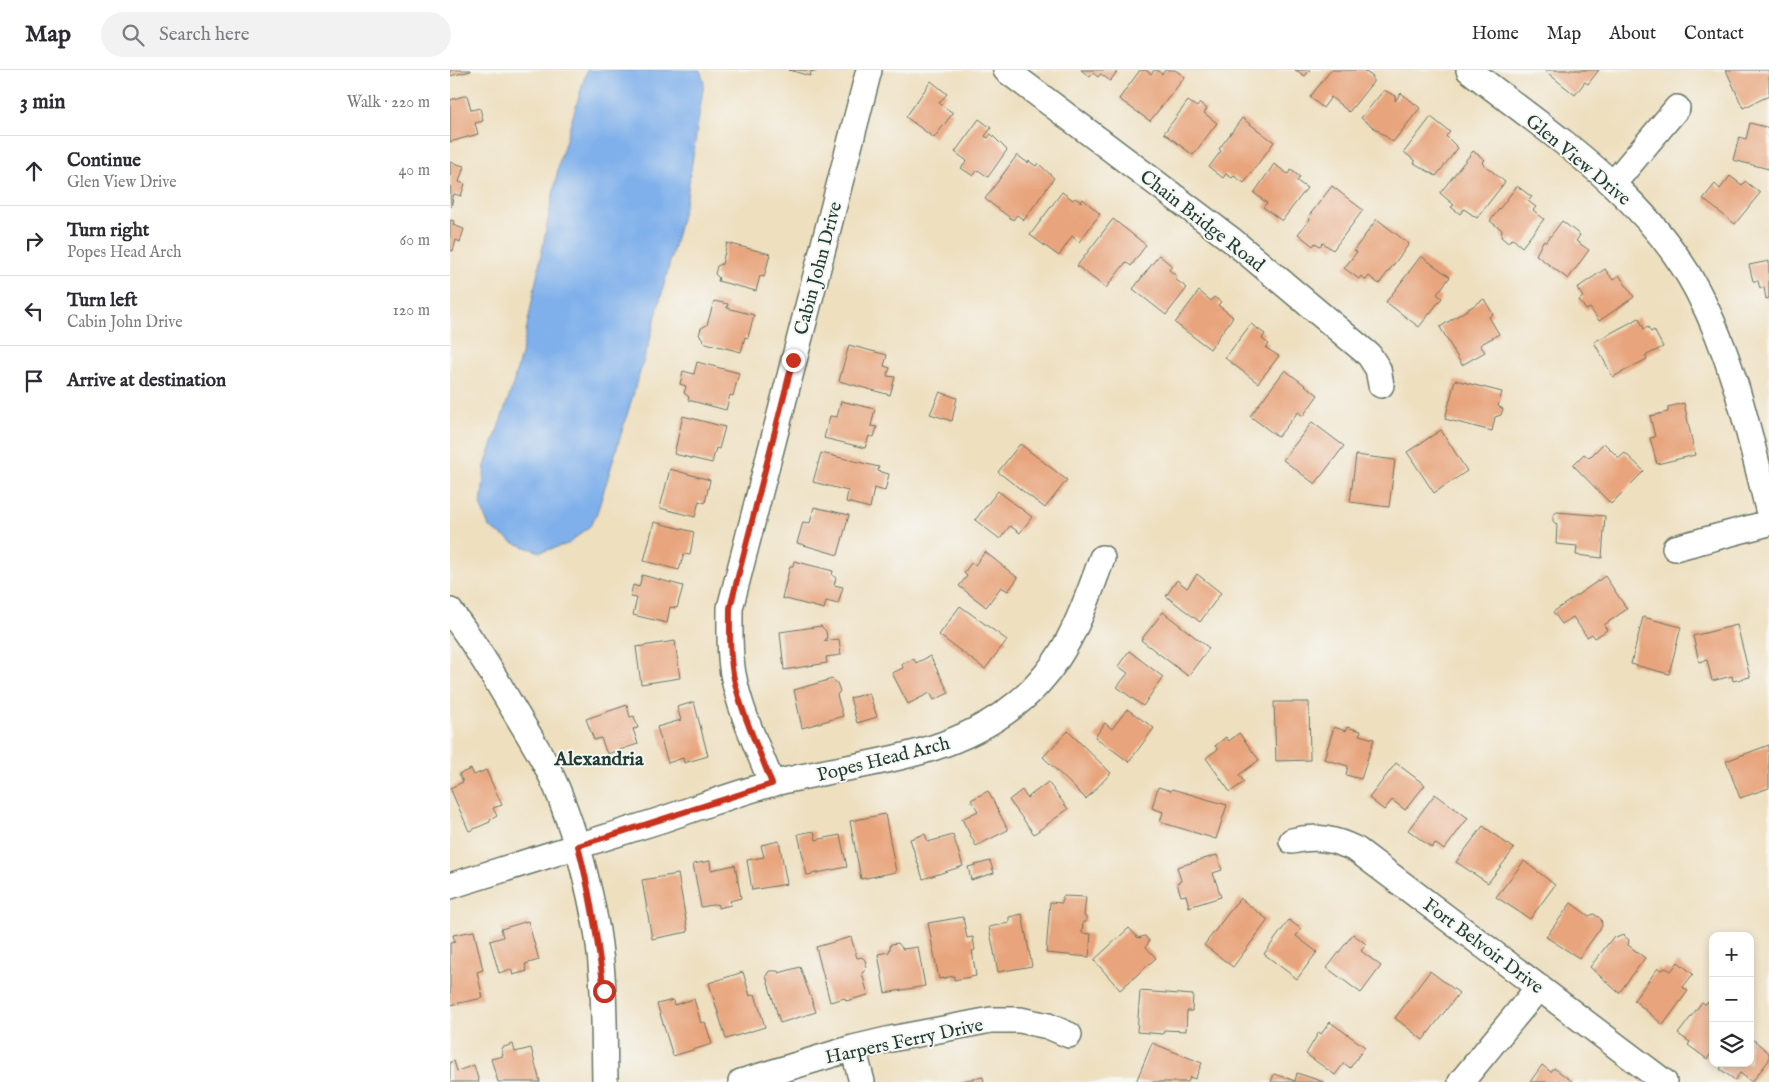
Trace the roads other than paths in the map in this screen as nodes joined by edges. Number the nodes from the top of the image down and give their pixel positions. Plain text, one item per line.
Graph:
1 (869, 70) edge
2 (1006, 70) edge
3 (1469, 70) edge
4 (1677, 108) dead end
5 (1613, 184) junction
6 (1381, 385) dead end
7 (1769, 513) edge
8 (1769, 523) edge
9 (1675, 548) dead end
10 (1102, 558) dead end
11 (450, 611) edge
12 (772, 784) junction
13 (1292, 841) dead end
14 (578, 846) junction
15 (450, 886) edge
16 (1539, 987) junction
17 (1068, 1035) dead end
18 (853, 1048) junction
19 (605, 1082) edge
20 (741, 1082) edge
21 (862, 1082) edge
22 (1461, 1082) edge
23 (1664, 1082) edge

1 - 12 street, Cabin John Drive
2 - 6 street, Chain Bridge Road
3 - 5 street, Glen View Drive
4 - 5 street
5 - 7 street, Glen View Drive
8 - 9 street
10 - 12 street, Popes Head Arch
11 - 14 street
12 - 14 street, Popes Head Arch
13 - 16 street, Fort Belvoir Drive
14 - 15 street, Popes Head Arch
14 - 19 street
16 - 22 street
16 - 23 street, Fort Belvoir Drive
17 - 18 street, Harpers Ferry Drive
18 - 20 street, Harpers Ferry Drive
18 - 21 street

